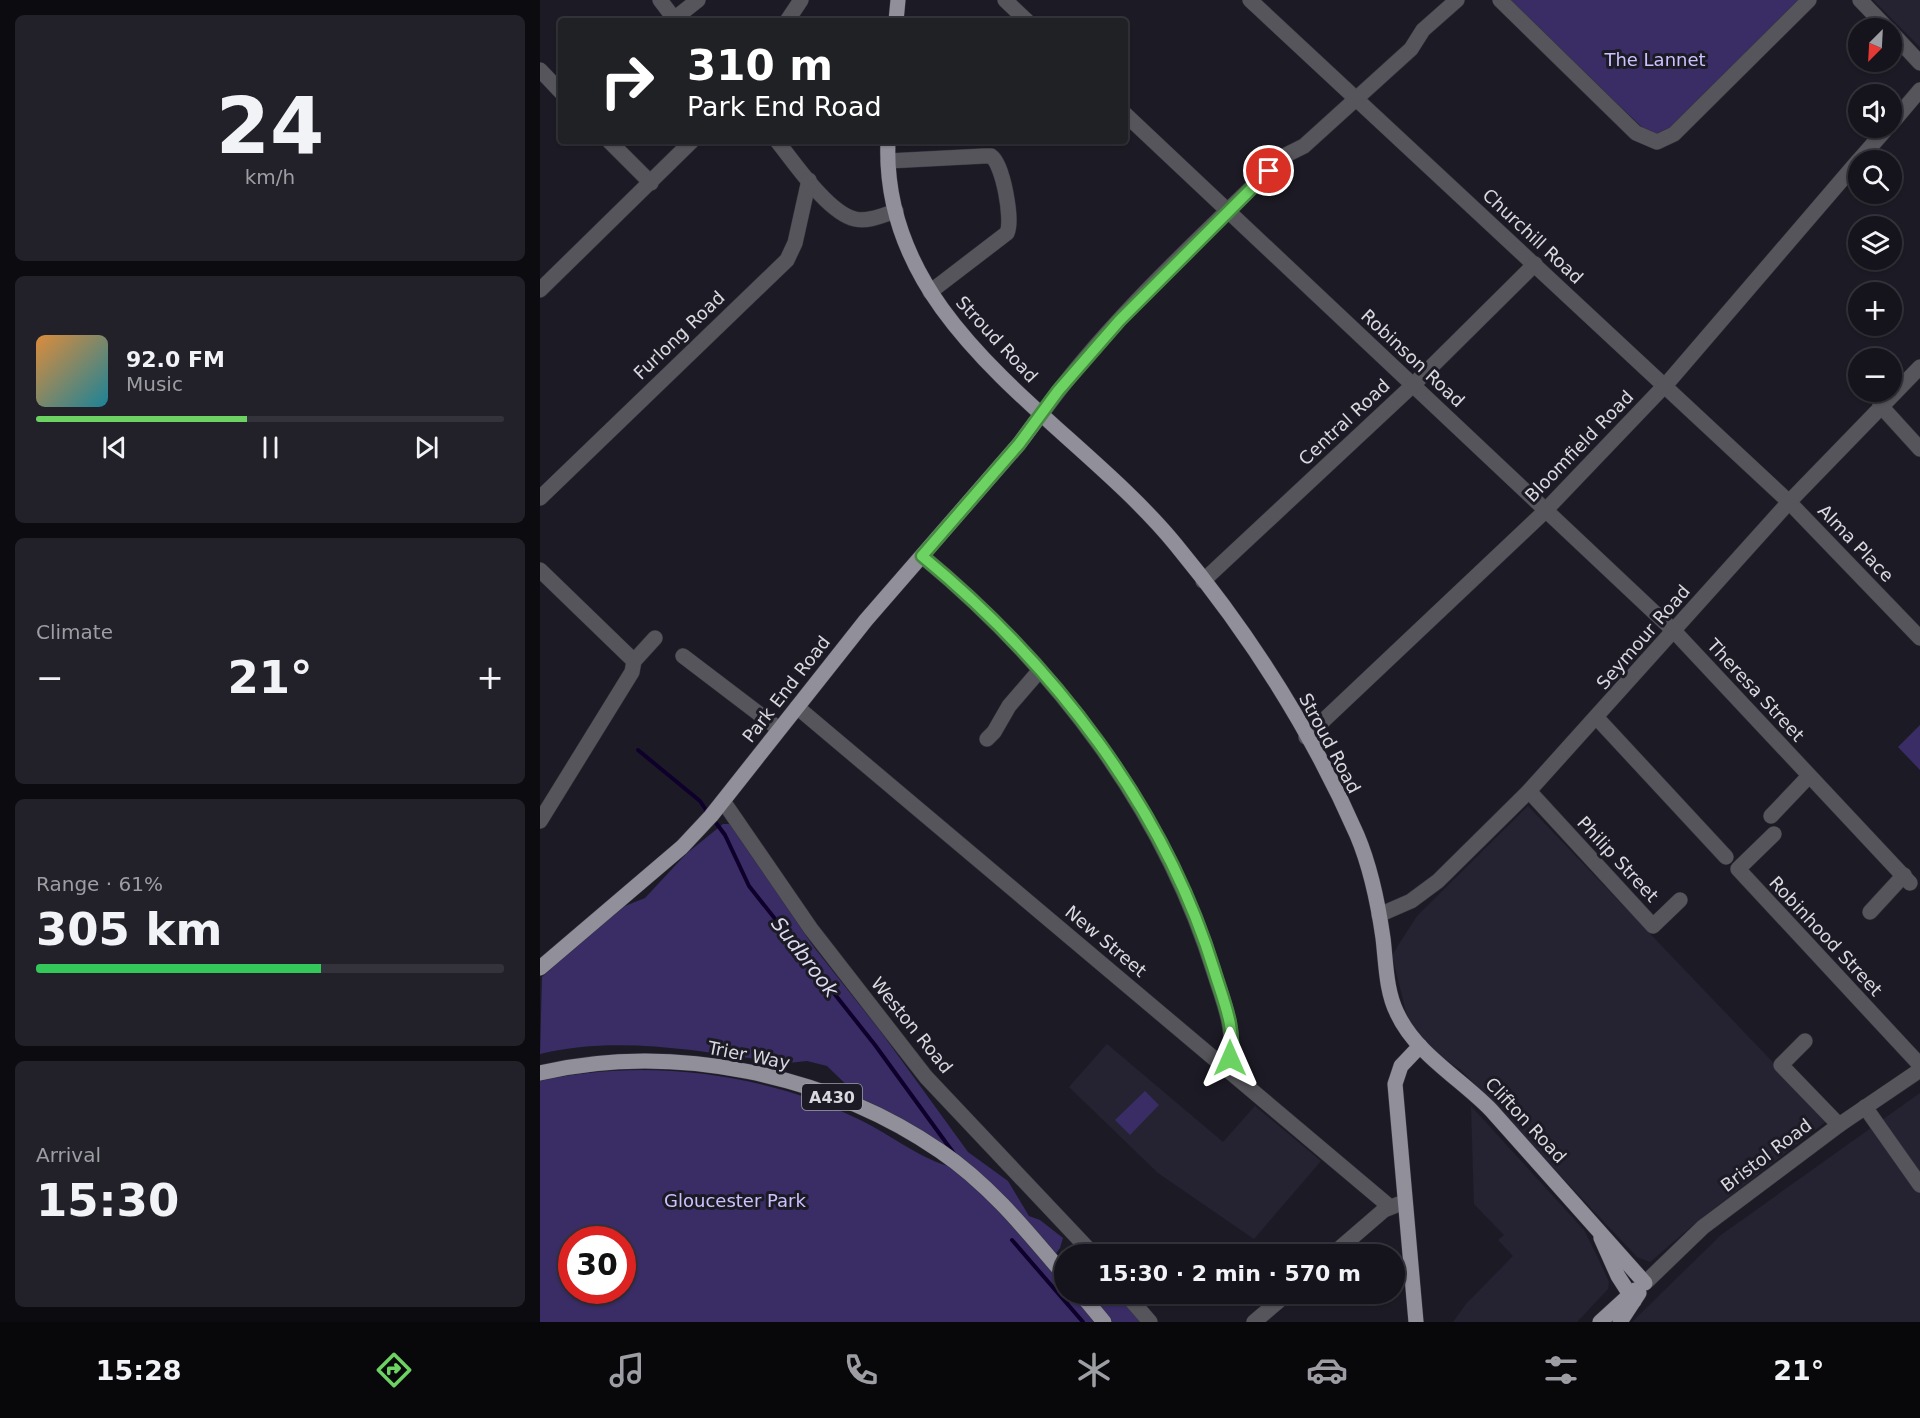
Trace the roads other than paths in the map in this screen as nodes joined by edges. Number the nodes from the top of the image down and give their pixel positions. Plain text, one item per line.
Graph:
1 (660, 0) edge
2 (698, 0) edge
3 (801, 0) edge
4 (898, 0) edge
5 (1005, 0) edge
6 (1250, 0) edge
7 (1457, 0) edge
8 (1500, 0) edge
9 (1809, 0) edge
10 (1860, 0) edge
11 (674, 18) edge
12 (677, 18) edge
13 (789, 18) edge
14 (896, 18) edge
15 (1024, 18) edge
16 (1877, 18) edge
17 (1902, 44) edge
18 (1920, 63) edge
19 (540, 70) edge
20 (558, 89) edge
21 (1920, 90) edge
22 (1355, 97) junction
23 (1902, 111) edge
24 (1128, 117) edge
25 (1879, 138) edge
26 (612, 144) edge
27 (689, 144) edge
28 (779, 144) edge
29 (888, 144) edge
30 (1868, 150) edge
31 (888, 161) junction
32 (1848, 174) edge
33 (809, 180) junction
34 (651, 183) junction
35 (1223, 205) junction
36 (896, 211) junction
37 (1535, 264) junction
38 (542, 283) edge
39 (930, 292) junction
40 (1920, 367) edge
41 (1413, 385) junction
42 (1665, 385) junction
43 (1880, 405) junction
44 (1042, 413) junction
45 (1920, 449) edge
46 (540, 498) edge
47 (1789, 502) junction
48 (1546, 509) junction
49 (922, 556) junction
50 (540, 570) edge
51 (1203, 581) junction
52 (1674, 631) junction
53 (655, 638) dead end
54 (1920, 638) edge
55 (683, 656) dead end
56 (634, 661) junction
57 (1040, 670) junction
58 (797, 707) junction
59 (1597, 718) junction
60 (779, 729) junction
61 (1306, 737) junction
62 (987, 740) dead end
63 (1809, 776) junction
64 (1529, 791) junction
65 (723, 801) junction
66 (1771, 816) dead end
67 (540, 820) edge
68 (1774, 834) dead end
69 (1726, 857) dead end
70 (1680, 900) dead end
71 (1870, 912) dead end
72 (1379, 915) junction
73 (540, 968) edge
74 (1805, 1041) dead end
75 (1420, 1046) junction
76 (1920, 1065) edge
77 (1226, 1067) junction
78 (1920, 1070) edge
79 (540, 1073) edge
80 (1865, 1107) junction
81 (1839, 1125) junction
82 (1920, 1185) edge
83 (1397, 1205) junction
84 (1597, 1227) junction
85 (1084, 1244) edge
86 (1346, 1244) edge
87 (1054, 1264) edge
88 (1645, 1282) junction
89 (1631, 1298) junction
90 (1089, 1304) edge
91 (1134, 1304) edge
92 (1275, 1304) edge
93 (1104, 1322) edge
94 (1150, 1322) edge
95 (1254, 1322) edge
96 (1416, 1322) edge
97 (1600, 1322) edge
98 (1620, 1322) edge

1 - 11 street
2 - 12 street
3 - 13 street
4 - 14 main road
5 - 15 street
6 - 22 street, Churchill Road
7 - 22 street
8 - 9 street
10 - 16 street
17 - 18 street
19 - 20 street
21 - 23 street
22 - 35 street
22 - 37 street, Churchill Road
24 - 35 street, Robinson Road
25 - 30 street, Bloomfield Road
26 - 34 street
27 - 34 street
28 - 33 street
29 - 31 main road, Stroud Road
31 - 36 main road, Stroud Road
31 - 39 street, Stroud Road
32 - 42 street, Bloomfield Road
33 - 36 street
33 - 46 street, Furlong Road
34 - 38 street
35 - 41 street, Robinson Road
35 - 44 street
36 - 39 main road, Stroud Road
37 - 41 street, Central Road
37 - 42 street, Churchill Road
39 - 44 main road, Stroud Road
40 - 43 street, Seymour Road
41 - 48 street, Robinson Road
41 - 51 street, Central Road
42 - 47 street, Churchill Road
42 - 48 street, Bloomfield Road
43 - 45 street
43 - 47 street, Seymour Road
44 - 49 main road, Park End Road
44 - 51 main road, Stroud Road
47 - 52 street, Seymour Road
47 - 54 street, Alma Place
48 - 52 street, Robinson Road
48 - 61 street, Bloomfield Road
49 - 57 street
49 - 58 main road, Park End Road
50 - 56 street
51 - 61 main road, Stroud Road
52 - 59 street, Seymour Road
52 - 63 street, Theresa Street
53 - 56 street
55 - 60 street
56 - 67 street
57 - 62 street
57 - 77 street
58 - 60 main road, Park End Road
58 - 77 street, New Street
59 - 64 street, Seymour Road
59 - 69 street
60 - 65 main road, Park End Road
61 - 72 main road, Stroud Road
63 - 66 street
63 - 71 street, Theresa Street
64 - 70 street, Philip Street
64 - 72 street, Seymour Road
65 - 73 main road, Park End Road
65 - 85 street, Weston Road
68 - 76 street, Robinhood Street
72 - 75 main road, Stroud Road
74 - 81 street
75 - 83 main road
75 - 84 main road, Clifton Road
77 - 83 street, New Street
78 - 80 street, Bristol Road
79 - 87 main road, Trier Way / A430
80 - 81 street, Bristol Road
80 - 82 street
81 - 88 street, Bristol Road
83 - 86 street
83 - 96 main road
84 - 88 main road, Clifton Road
84 - 89 main road, Clifton Road
88 - 89 main road, Bristol Road
89 - 97 main road, Bristol Road
89 - 98 main road, Bristol Road
90 - 93 main road
91 - 94 street
92 - 95 street

